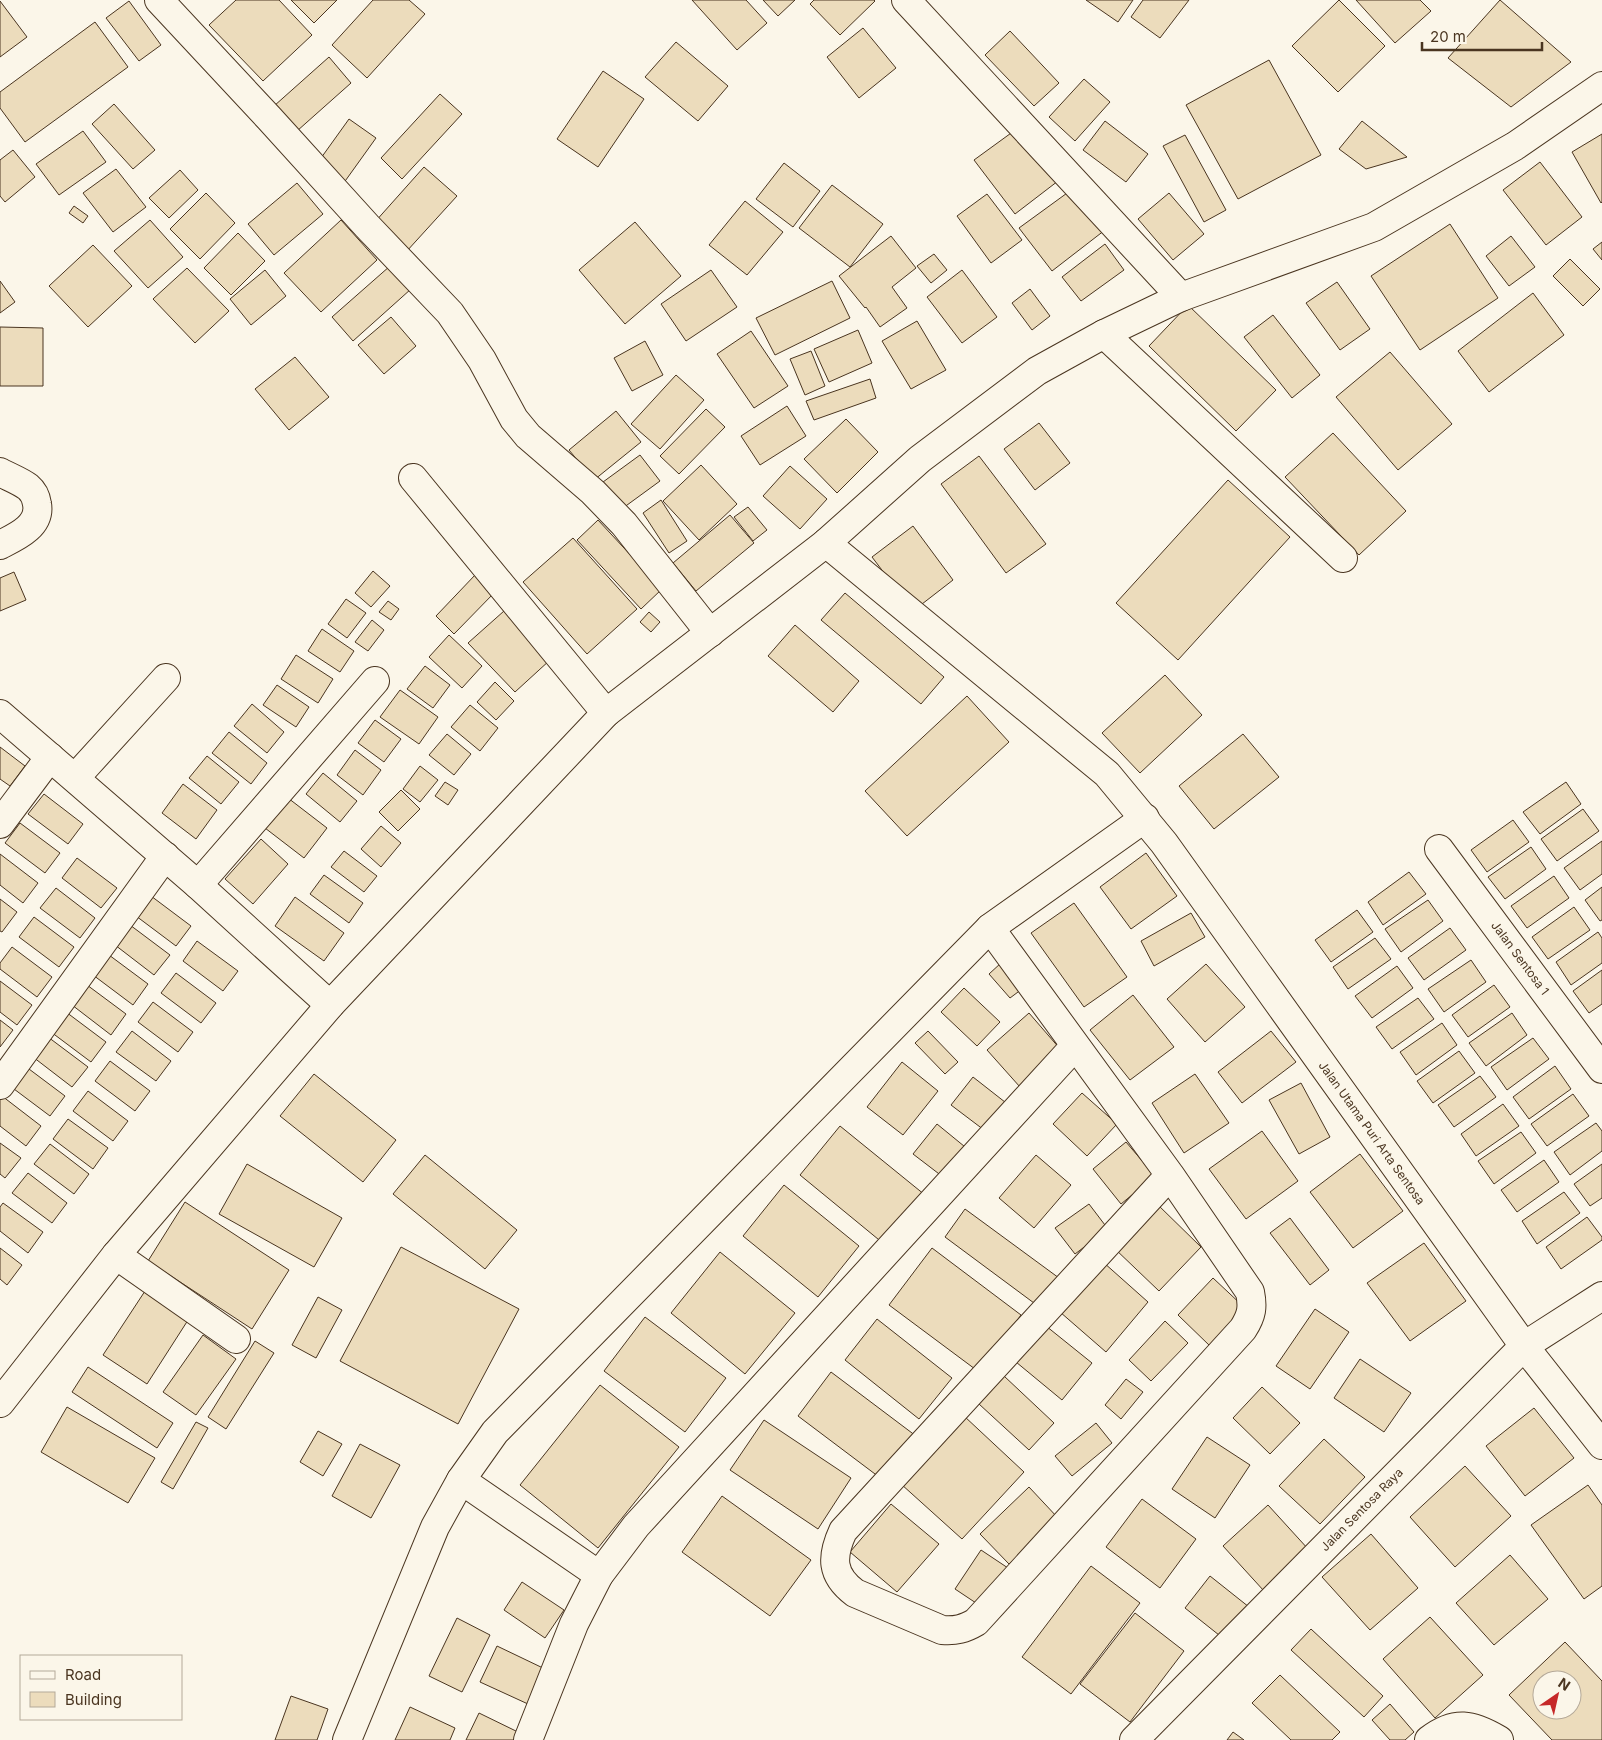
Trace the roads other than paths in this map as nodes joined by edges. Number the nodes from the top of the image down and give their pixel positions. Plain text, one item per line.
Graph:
1 (159, 0) edge
2 (906, 0) edge
3 (1602, 86) edge
4 (1181, 297) junction
5 (1104, 334) junction
6 (0, 472) edge
7 (413, 478) dead end
8 (826, 543) junction
9 (0, 545) edge
10 (1344, 558) dead end
11 (710, 633) junction
12 (166, 678) dead end
13 (375, 681) dead end
14 (606, 713) junction
15 (0, 714) edge
16 (50, 757) junction
17 (75, 778) junction
18 (1145, 818) junction
19 (0, 824) edge
20 (1439, 849) dead end
21 (165, 856) junction
22 (198, 885) junction
23 (990, 928) junction
24 (330, 1005) junction
25 (1075, 1046) junction
26 (1602, 1069) edge
27 (0, 1085) edge
28 (1170, 1175) junction
29 (116, 1255) junction
30 (1602, 1296) edge
31 (236, 1339) dead end
32 (1524, 1346) junction
33 (0, 1403) edge
34 (1602, 1445) edge
35 (461, 1480) junction
36 (599, 1575) junction
37 (347, 1740) edge
38 (528, 1740) edge
39 (1134, 1740) edge
40 (1429, 1740) edge
41 (1499, 1740) edge

1 - 11 street
2 - 4 street
3 - 4 street
4 - 5 street
5 - 8 street
5 - 10 street
6 - 9 street
7 - 14 street
8 - 11 street
8 - 18 street, Jalan Utama Puri Arta Sentosa
11 - 14 street
12 - 17 street
13 - 22 street
14 - 24 street
15 - 16 street
16 - 17 street
16 - 19 street
17 - 21 street
18 - 23 street
18 - 32 street, Jalan Utama Puri Arta Sentosa
20 - 26 street, Jalan Sentosa 1
21 - 22 street
21 - 27 street
22 - 24 street
23 - 25 street
23 - 35 street
24 - 29 street
25 - 28 street
25 - 36 street
28 - 28 street
29 - 31 street
29 - 33 street
30 - 32 street, Jalan Sentosa Raya
32 - 34 street, Jalan Utama Puri Arta Sentosa
32 - 39 street, Jalan Sentosa Raya
35 - 36 street
35 - 37 street
36 - 38 street
40 - 41 street

